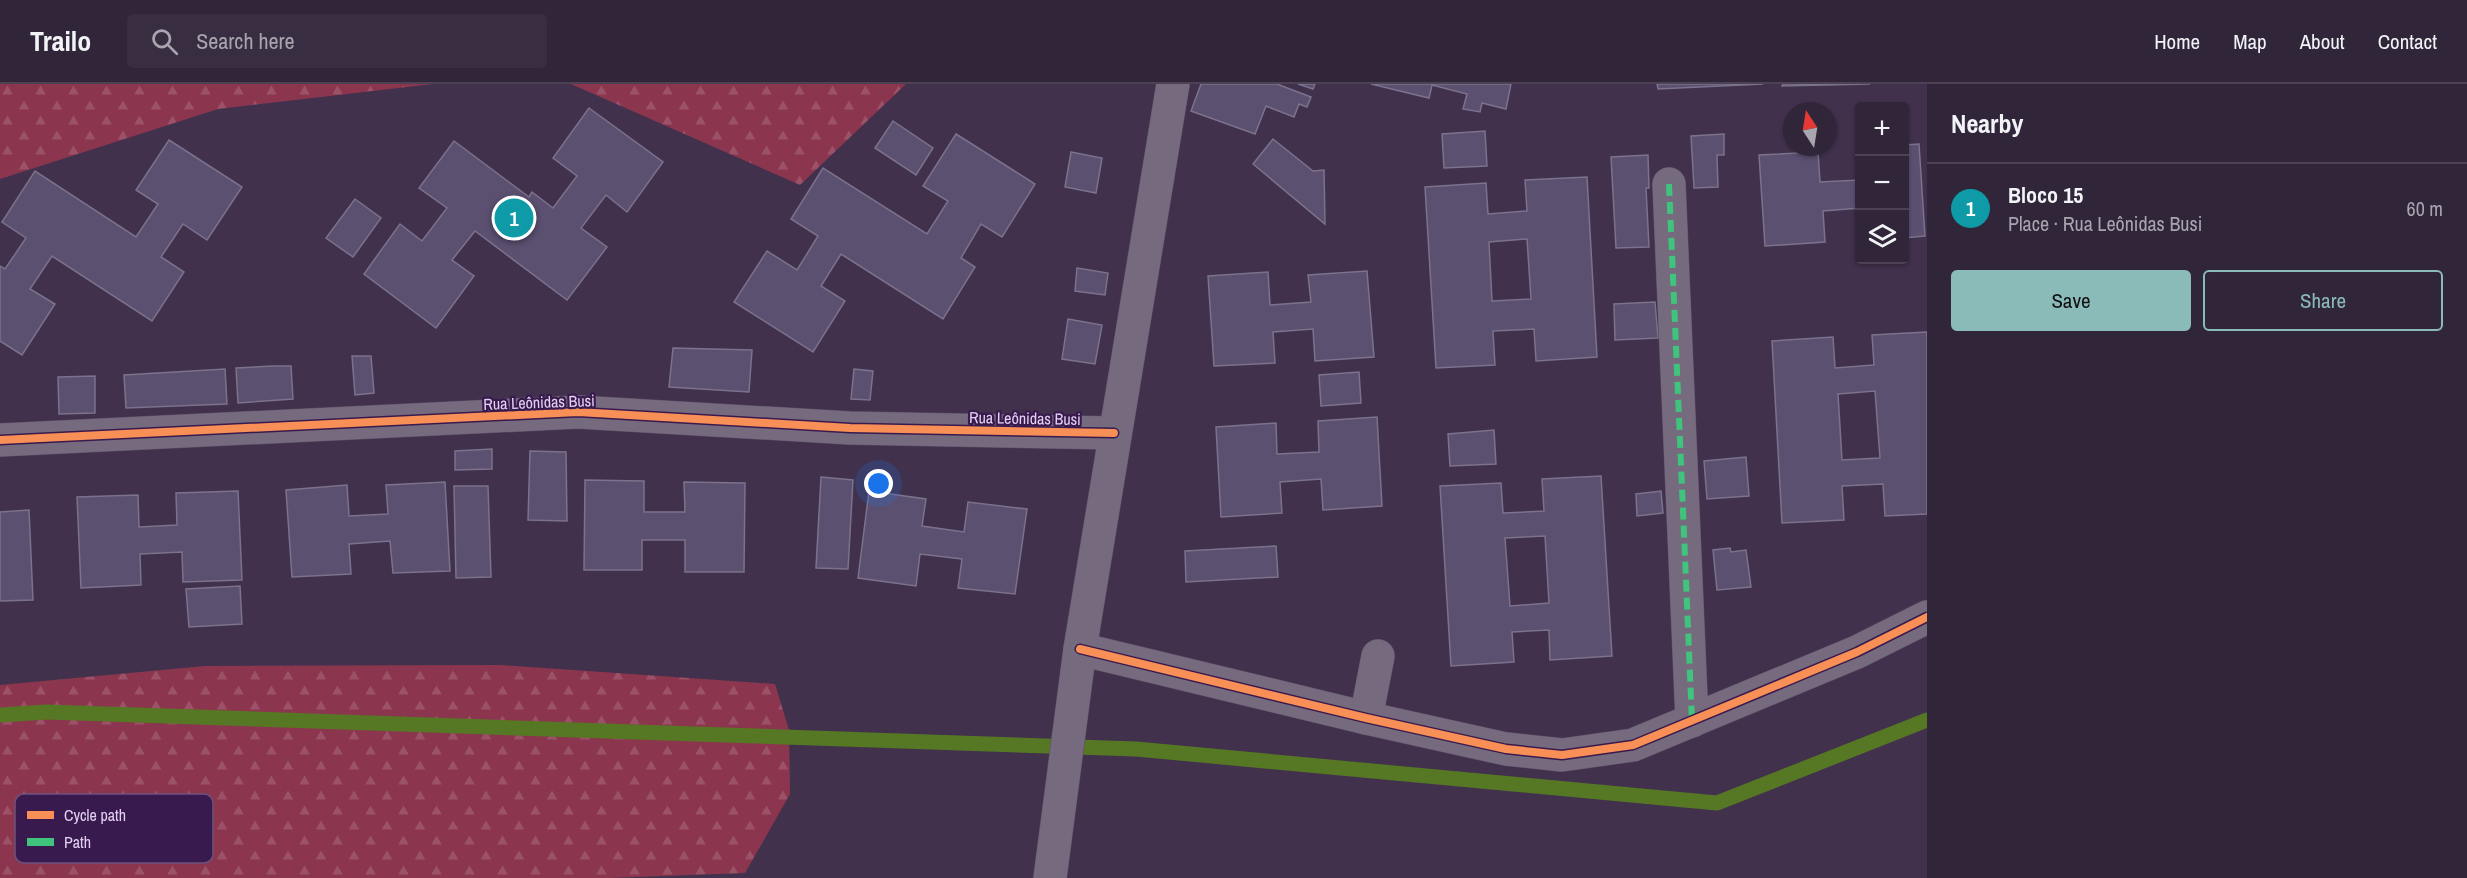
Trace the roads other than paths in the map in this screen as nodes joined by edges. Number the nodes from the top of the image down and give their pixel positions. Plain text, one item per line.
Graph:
1 (1173, 84) edge
2 (1669, 184) dead end
3 (1114, 433) junction
4 (0, 440) edge
5 (1927, 617) edge
6 (1080, 649) junction
7 (1378, 656) dead end
8 (1366, 718) junction
9 (1692, 721) junction
10 (1050, 878) edge

1 - 3 street
2 - 9 street
3 - 4 street, Rua Leônidas Busi
3 - 6 street
5 - 9 street
6 - 8 street
6 - 10 street
7 - 8 street
8 - 9 street

